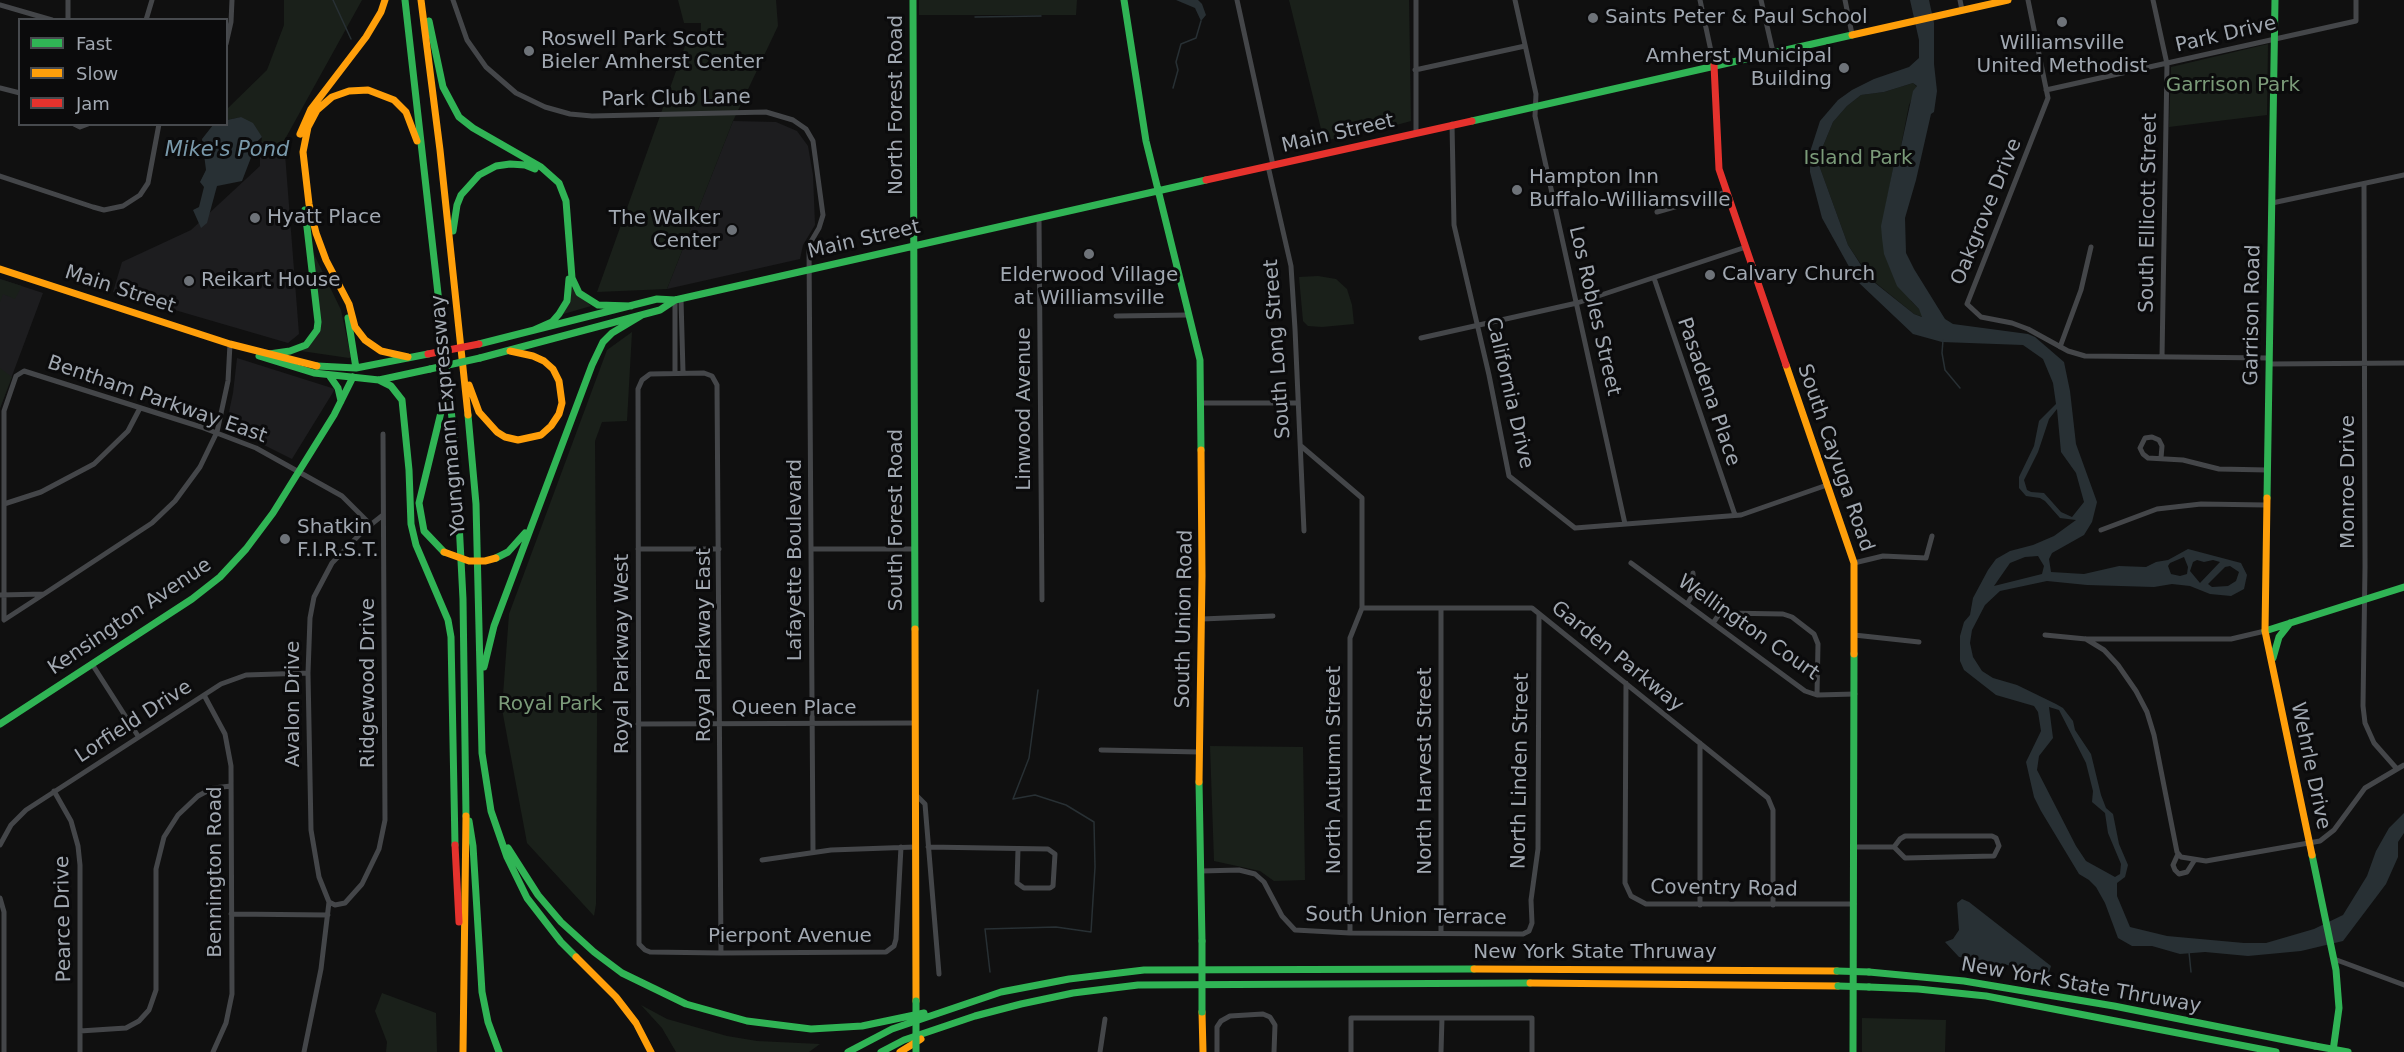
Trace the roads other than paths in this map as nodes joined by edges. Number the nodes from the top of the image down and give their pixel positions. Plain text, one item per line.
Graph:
1 (68, 0) edge
2 (152, 0) edge
3 (232, 0) edge
4 (384, 0) edge
5 (405, 0) edge
6 (423, 0) edge
7 (453, 0) edge
8 (913, 0) edge
9 (1124, 0) edge
10 (1238, 0) edge
11 (1416, 0) edge
12 (1515, 0) edge
13 (1700, 0) edge
14 (1761, 0) edge
15 (1845, 0) edge
16 (1960, 0) edge
17 (2008, 0) edge
18 (2028, 0) edge
19 (2153, 0) edge
20 (2276, 0) edge
21 (2356, 0) edge
22 (0, 5) edge
23 (1962, 10) junction
24 (45, 18) edge
25 (68, 18) edge
26 (147, 18) edge
27 (1852, 34) junction
28 (228, 35) edge
29 (2275, 39) junction
30 (1525, 46) junction
31 (1773, 52) junction
32 (2167, 64) junction
33 (1714, 65) junction
34 (1415, 70) junction
35 (0, 88) edge
36 (2046, 90) junction
37 (18, 92) edge
38 (1536, 105) junction
39 (1452, 124) junction
40 (159, 126) edge
41 (1416, 133) junction
42 (423, 163) junction
43 (1271, 166) junction
44 (0, 176) edge
45 (2404, 176) edge
46 (10, 181) junction
47 (0, 182) edge
48 (2364, 184) junction
49 (1157, 191) junction
50 (1727, 192) junction
51 (2272, 203) junction
52 (305, 211) junction
53 (1657, 212) dead end
54 (1039, 218) junction
55 (914, 246) junction
56 (2091, 247) dead end
57 (1746, 248) junction
58 (451, 251) junction
59 (0, 269) edge
60 (810, 269) junction
61 (1654, 278) junction
62 (678, 300) junction
63 (1576, 303) junction
64 (631, 306) junction
65 (642, 315) junction
66 (1189, 315) junction
67 (1116, 316) dead end
68 (1477, 325) junction
69 (356, 327) junction
70 (534, 330) junction
71 (1420, 338) dead end
72 (230, 344) junction
73 (2060, 346) junction
74 (510, 351) junction
75 (269, 354) junction
76 (408, 357) junction
77 (2162, 357) junction
78 (398, 360) junction
79 (2269, 361) junction
80 (446, 363) junction
81 (2363, 363) junction
82 (2404, 363) edge
83 (356, 368) junction
84 (675, 372) junction
85 (683, 372) junction
86 (314, 373) junction
87 (464, 373) junction
88 (329, 375) junction
89 (353, 378) junction
90 (379, 380) junction
91 (341, 401) junction
92 (1202, 403) junction
93 (1298, 403) junction
94 (140, 408) junction
95 (217, 432) junction
96 (383, 434) dead end
97 (1300, 447) junction
98 (2162, 458) junction
99 (2267, 470) junction
100 (300, 472) junction
101 (1827, 485) junction
102 (4, 504) junction
103 (2266, 505) junction
104 (383, 515) junction
105 (1735, 515) junction
106 (536, 516) junction
107 (1625, 524) junction
108 (371, 525) junction
109 (2101, 530) dead end
110 (1304, 531) dead end
111 (1932, 536) dead end
112 (638, 549) junction
113 (719, 549) junction
114 (811, 549) junction
115 (913, 549) junction
116 (1631, 563) dead end
117 (1854, 563) junction
118 (1693, 573) dead end
119 (2404, 587) edge
120 (44, 594) junction
121 (2, 595) edge
122 (2364, 598) junction
123 (1042, 600) dead end
124 (1687, 604) junction
125 (1362, 608) junction
126 (1441, 609) junction
127 (1539, 614) junction
128 (1273, 616) dead end
129 (1202, 619) junction
130 (2291, 622) junction
131 (1713, 623) junction
132 (2265, 631) junction
133 (1854, 635) junction
134 (2045, 635) dead end
135 (2086, 639) junction
136 (1919, 642) dead end
137 (92, 664) junction
138 (2272, 664) junction
139 (308, 673) junction
140 (1626, 683) junction
141 (480, 684) junction
142 (1855, 694) junction
143 (204, 695) junction
144 (1817, 695) junction
145 (915, 723) junction
146 (0, 724) edge
147 (638, 724) junction
148 (720, 724) junction
149 (812, 724) junction
150 (138, 736) junction
151 (1700, 743) junction
152 (1101, 750) dead end
153 (1200, 752) junction
154 (2404, 765) edge
155 (2397, 769) junction
156 (231, 786) junction
157 (54, 791) junction
158 (466, 794) junction
159 (915, 794) junction
160 (497, 828) junction
161 (2310, 844) junction
162 (0, 845) edge
163 (901, 847) junction
164 (915, 847) junction
165 (928, 847) junction
166 (1854, 847) junction
167 (1894, 847) junction
168 (1018, 849) junction
169 (813, 851) junction
170 (2178, 854) junction
171 (762, 860) dead end
172 (2194, 861) junction
173 (1200, 871) junction
174 (0, 898) edge
175 (329, 902) junction
176 (1854, 904) junction
177 (1700, 905) junction
178 (1773, 905) junction
179 (231, 914) junction
180 (328, 915) junction
181 (1531, 928) joint
182 (1350, 933) junction
183 (1441, 933) junction
184 (657, 951) joint
185 (721, 953) junction
186 (2334, 958) junction
187 (465, 966) junction
188 (939, 974) dead end
189 (2404, 985) edge
190 (959, 1005) junction
191 (1442, 1018) junction
192 (1105, 1019) dead end
193 (942, 1028) junction
194 (80, 1031) junction
195 (4, 1052) edge
196 (80, 1052) edge
197 (213, 1052) edge
198 (304, 1052) edge
199 (463, 1052) edge
200 (499, 1052) edge
201 (651, 1052) edge
202 (848, 1052) edge
203 (881, 1052) edge
204 (900, 1052) edge
205 (916, 1052) edge
206 (1100, 1052) edge
207 (1203, 1052) edge
208 (1217, 1052) edge
209 (1274, 1052) edge
210 (1351, 1052) edge
211 (1442, 1052) edge
212 (1532, 1052) edge
213 (1853, 1052) edge
214 (2276, 1052) edge
215 (2333, 1052) edge
216 (2348, 1052) edge

1 - 25 street
2 - 26 street
3 - 28 street
4 - 52 main road
5 - 42 main road, Youngmann Expressway
6 - 58 main road, Youngmann Expressway
6 - 64 main road
7 - 60 street, Park Club Lane
8 - 55 main road, North Forest Road
9 - 49 main road, South Union Road
10 - 43 street, South Long Street
11 - 34 street
12 - 30 street, Los Robles Street
13 - 33 street
14 - 31 street
15 - 27 street
16 - 23 street
17 - 23 main road, Main Street
18 - 36 street, Oakgrove Drive
19 - 32 street, South Ellicott Street
20 - 29 main road, Garrison Road
21 - 29 street, Park Drive
22 - 24 street
23 - 27 main road, Main Street
27 - 31 main road, Main Street
29 - 32 street, Park Drive
29 - 51 main road, Garrison Road
30 - 34 street
30 - 38 street, Los Robles Street
31 - 33 main road, Main Street
32 - 36 street, Park Drive
32 - 77 street, South Ellicott Street
33 - 38 main road, Main Street
33 - 50 main road, South Cayuga Road
34 - 41 street
35 - 37 street
36 - 73 street, Oakgrove Drive
38 - 39 main road, Main Street
38 - 63 street, Los Robles Street
39 - 41 main road, Main Street
39 - 68 street, California Drive
40 - 46 street
41 - 43 main road, Main Street
42 - 69 main road
42 - 80 main road, Youngmann Expressway
43 - 49 main road, Main Street
43 - 93 street, South Long Street
44 - 46 street
45 - 48 street
46 - 47 street
48 - 51 street
48 - 81 street, Monroe Drive
49 - 54 main road, Main Street
49 - 66 main road, South Union Road
50 - 53 street
50 - 57 main road, South Cayuga Road
51 - 79 main road, Garrison Road
52 - 75 main road
52 - 83 main road
54 - 55 main road, Main Street
54 - 123 street, Linwood Avenue
55 - 60 main road, Main Street
55 - 115 main road, South Forest Road
56 - 73 street
57 - 61 street
57 - 101 main road, South Cayuga Road
58 - 70 main road
58 - 87 main road, Youngmann Expressway
59 - 72 main road, Main Street
60 - 62 main road, Main Street
60 - 114 street, Lafayette Boulevard
61 - 63 street
61 - 105 street, Pasadena Place
62 - 64 main road, Main Street
62 - 65 main road, Main Street
62 - 84 street
62 - 85 street
63 - 68 street
63 - 107 street, Los Robles Street
64 - 70 main road, Main Street
65 - 74 main road, Main Street
65 - 106 main road
66 - 67 street
66 - 92 main road, South Union Road
68 - 71 street
68 - 107 street, California Drive
69 - 76 main road
69 - 83 main road
70 - 76 main road, Main Street, bridge
72 - 75 main road, Main Street
72 - 86 main road, Main Street
72 - 95 street
73 - 77 street, Oakgrove Drive
74 - 87 main road
74 - 90 main road, Main Street, bridge
75 - 83 main road, Main Street
76 - 78 main road, Main Street
77 - 79 street, Oakgrove Drive
78 - 83 main road, Main Street
78 - 89 main road
79 - 81 street, Oakgrove Drive
79 - 99 main road, Garrison Road
80 - 106 main road, bridge
80 - 158 main road, Youngmann Expressway
81 - 82 street, Oakgrove Drive
81 - 122 street, Monroe Drive
83 - 86 main road
83 - 89 main road, Kensington Avenue
84 - 85 street, Royal Parkway East
84 - 112 street, Royal Parkway West
85 - 113 street, Royal Parkway East
86 - 88 main road, Main Street
87 - 141 main road, Youngmann Expressway
88 - 89 main road, Main Street
88 - 91 main road
89 - 90 main road, Main Street
89 - 91 main road, Kensington Avenue
90 - 187 main road
91 - 100 main road, Kensington Avenue
92 - 93 street
92 - 129 main road, South Union Road
93 - 97 street, South Long Street
94 - 95 street, Bentham Parkway East
94 - 102 street
94 - 102 street, Bentham Parkway East
95 - 100 street, Bentham Parkway East
95 - 120 street
96 - 104 street, Ridgewood Drive
97 - 110 street, South Long Street
97 - 125 street
98 - 98 street
98 - 99 street
99 - 103 main road, Garrison Road
100 - 108 street, Bentham Parkway East
100 - 137 main road, Kensington Avenue
101 - 105 street, California Drive
101 - 117 main road, South Cayuga Road
102 - 121 street
103 - 109 street
103 - 132 main road, Garrison Road
104 - 108 street, Avalon Drive
104 - 175 street, Ridgewood Drive
105 - 107 street, California Drive
106 - 141 main road
108 - 139 street, Avalon Drive
111 - 117 street
112 - 113 street
112 - 147 street, Royal Parkway West
113 - 148 street, Royal Parkway East
114 - 115 street
114 - 149 street, Lafayette Boulevard
115 - 145 main road, South Forest Road
116 - 124 street, Wellington Court
117 - 133 main road, South Cayuga Road
118 - 124 street
119 - 122 main road
120 - 121 street
120 - 121 street
122 - 130 main road
122 - 155 street, Monroe Drive
124 - 131 street, Wellington Court
125 - 126 street, Garden Parkway
125 - 182 street, North Autumn Street
126 - 127 street, Garden Parkway
126 - 183 street, North Harvest Street
127 - 140 street, Garden Parkway
127 - 181 street, North Linden Street
128 - 129 street
129 - 153 main road, South Union Road
130 - 132 main road
130 - 138 main road
131 - 144 street, Wellington Court
131 - 144 street
132 - 135 street
132 - 138 main road, Wehrle Drive
133 - 136 street
133 - 142 main road, South Cayuga Road
134 - 135 street
135 - 170 street
137 - 146 main road, Kensington Avenue
137 - 150 street
138 - 161 main road, Wehrle Drive
139 - 143 street, Lorfield Drive
139 - 175 street, Avalon Drive
140 - 151 street, Garden Parkway
140 - 177 street, Coventry Road
141 - 160 main road, Youngmann Expressway
142 - 144 street, Wellington Court
142 - 166 main road, South Cayuga Road
143 - 150 street, Lorfield Drive
143 - 156 street, Bennington Road
145 - 149 street, Queen Place
145 - 159 main road, South Forest Road
147 - 148 street, Queen Place
147 - 184 street, Royal Parkway West
148 - 149 street, Queen Place
148 - 185 street, Royal Parkway East
149 - 169 street, Lafayette Boulevard
150 - 157 street, Lorfield Drive
151 - 177 street
151 - 178 street, Garden Parkway
152 - 153 street
153 - 173 main road, South Union Road
154 - 155 street
155 - 161 street
156 - 179 street, Bennington Road
156 - 194 street
157 - 162 street, Lorfield Drive
157 - 194 street, Pearce Drive
158 - 187 main road
158 - 200 main road
159 - 164 main road, South Forest Road
159 - 165 street, South Forest Road
160 - 190 main road
160 - 201 main road
161 - 172 street
161 - 186 main road, Wehrle Drive
163 - 164 street
163 - 169 street
163 - 185 street, Pierpont Avenue
164 - 205 main road, South Forest Road, bridge
165 - 168 street
165 - 188 street, South Forest Road
166 - 167 street
166 - 176 main road, South Cayuga Road
167 - 167 street
168 - 168 street
169 - 171 street
170 - 172 street
170 - 172 street
173 - 182 street, South Union Terrace
173 - 207 main road, South Union Road, bridge
174 - 195 street
175 - 180 street
176 - 178 street, Coventry Road
176 - 213 main road, South Cayuga Road
177 - 178 street, Coventry Road
179 - 180 street
179 - 197 street, Bennington Road
180 - 198 street
181 - 183 street, South Union Terrace
182 - 183 street, South Union Terrace
184 - 185 street, Pierpont Avenue
186 - 189 street
186 - 215 main road, Wehrle Drive
187 - 199 main road
190 - 202 main road, New York State Thruway
190 - 216 main road, New York State Thruway, bridge
191 - 210 street
191 - 211 street
191 - 212 street
192 - 206 street
193 - 203 main road, New York State Thruway
193 - 204 main road
193 - 214 main road, New York State Thruway, bridge
194 - 196 street, Pearce Drive
208 - 209 street

